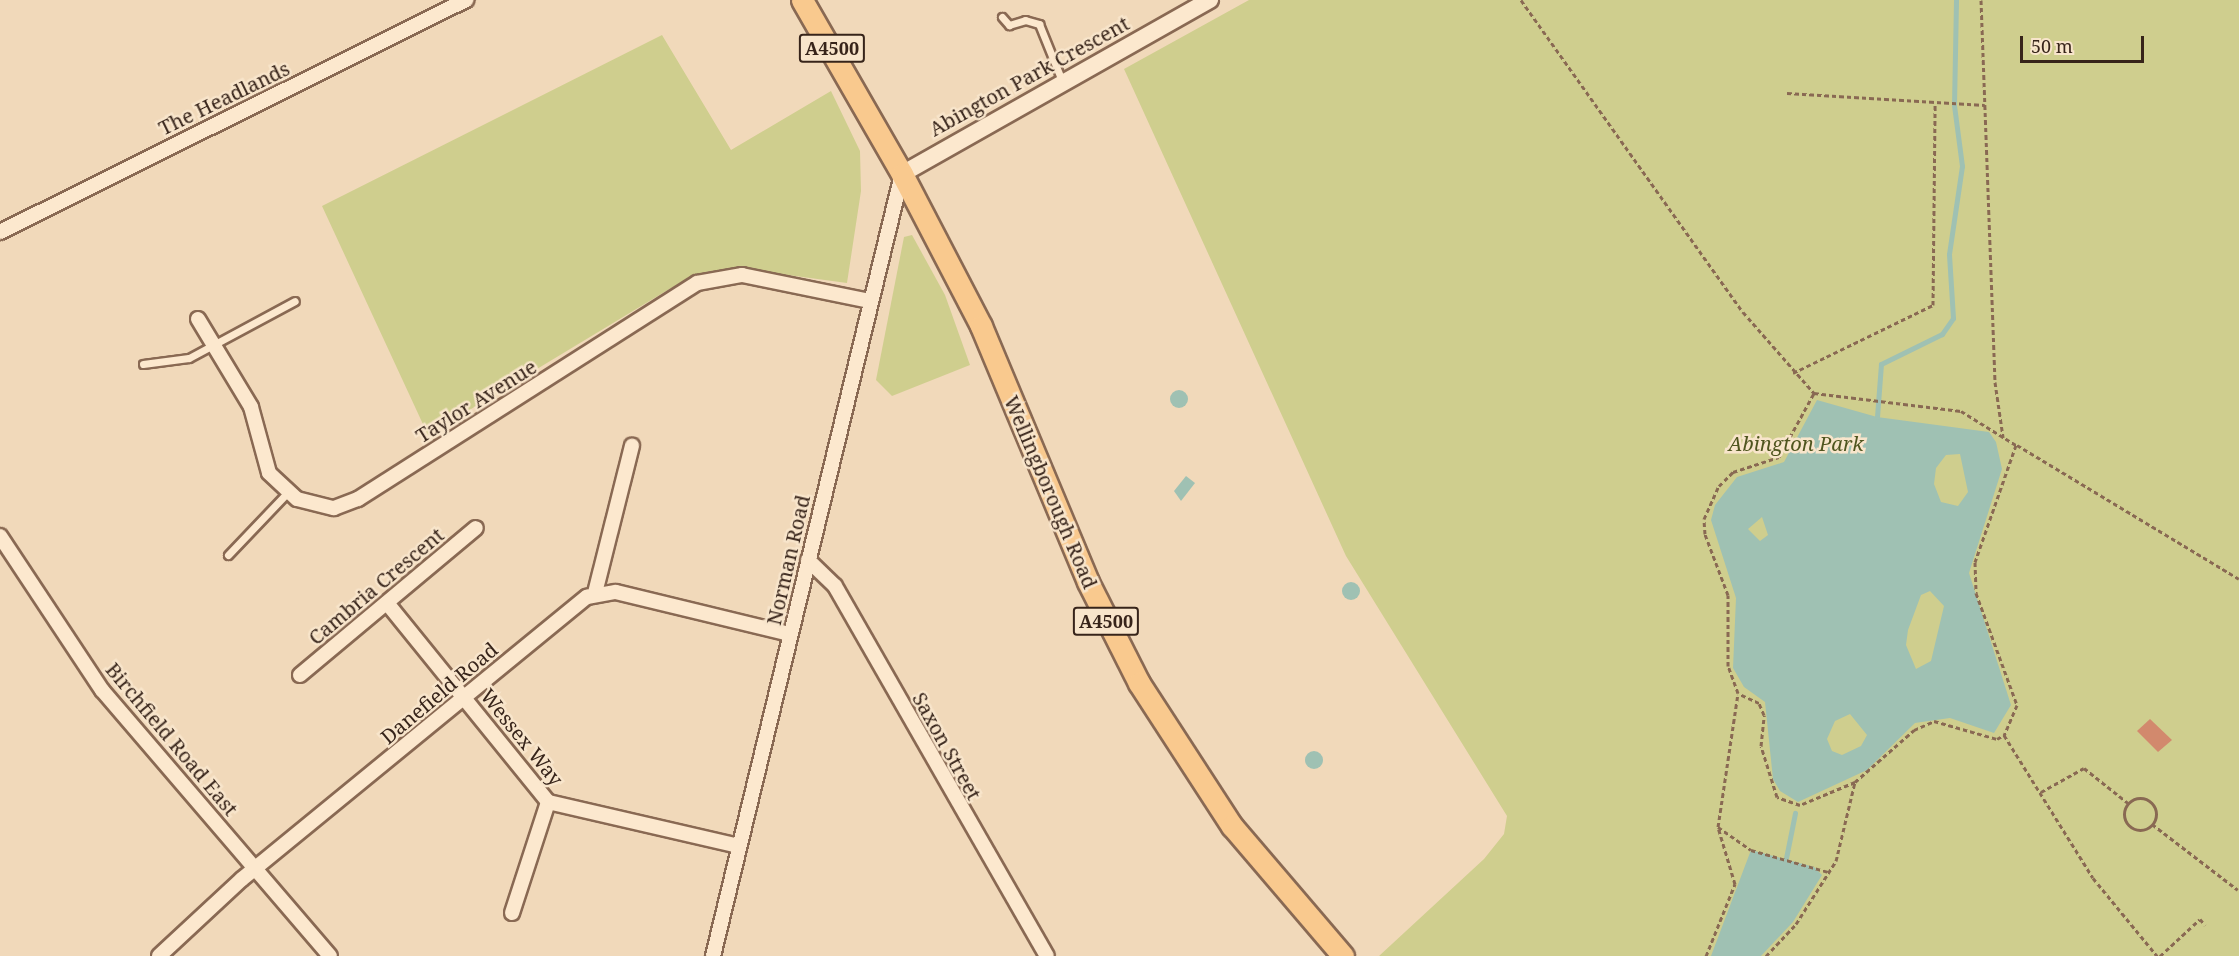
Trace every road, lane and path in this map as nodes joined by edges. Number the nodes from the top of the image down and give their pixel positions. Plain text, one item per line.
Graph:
1 (466, 0) edge
2 (802, 0) edge
3 (1210, 0) edge
4 (1521, 0) edge
5 (1981, 0) edge
6 (1002, 17) dead end
7 (1062, 81) junction
8 (1787, 93) dead end
9 (1935, 103) junction
10 (1985, 105) junction
11 (902, 174) junction
12 (0, 232) edge
13 (295, 301) dead end
14 (870, 301) junction
15 (198, 319) dead end
16 (212, 346) junction
17 (143, 364) dead end
18 (1792, 373) junction
19 (1814, 393) junction
20 (2003, 437) junction
21 (2016, 445) junction
22 (632, 446) dead end
23 (287, 493) junction
24 (476, 528) dead end
25 (0, 536) edge
26 (228, 555) dead end
27 (808, 560) junction
28 (2239, 579) edge
29 (595, 593) junction
30 (387, 603) junction
31 (790, 634) junction
32 (300, 675) dead end
33 (1738, 693) junction
34 (464, 697) junction
35 (2004, 735) junction
36 (1855, 782) junction
37 (2041, 792) junction
38 (548, 802) junction
39 (2128, 803) junction
40 (2152, 824) junction
41 (1718, 827) junction
42 (739, 846) junction
43 (256, 870) junction
44 (1828, 872) junction
45 (2238, 890) edge
46 (512, 913) dead end
47 (2205, 925) dead end
48 (159, 956) edge
49 (330, 956) edge
50 (713, 956) edge
51 (1047, 956) edge
52 (1343, 956) edge
53 (1706, 956) edge
54 (1766, 956) edge
55 (2159, 956) edge

1 - 12 street, The Headlands
2 - 11 main road, Wellingborough Road / A4500
3 - 7 street, Abington Park Crescent
4 - 18 path
5 - 10 path
6 - 7 lane
7 - 11 street, Abington Park Crescent
8 - 9 path
9 - 10 path
9 - 18 path
10 - 20 path
11 - 14 street, Norman Road
11 - 52 main road, Wellingborough Road / A4500
13 - 16 lane
14 - 23 street, Taylor Avenue
14 - 27 street, Norman Road
15 - 16 street
16 - 17 lane
16 - 23 street
18 - 19 path
19 - 20 path
19 - 33 path
20 - 21 path
21 - 28 path
21 - 35 path
22 - 29 street
23 - 26 lane
24 - 30 street, Cambria Crescent
25 - 43 street, Birchfield Road East
27 - 31 street, Norman Road
27 - 51 street, Saxon Street
29 - 31 street
29 - 34 street, Danefield Road
30 - 32 street, Cambria Crescent
30 - 34 street, Wessex Way
31 - 42 street, Norman Road
33 - 36 path
33 - 41 path
34 - 38 street, Wessex Way
34 - 43 street, Danefield Road
35 - 36 path
35 - 37 path
36 - 44 path
37 - 39 path
37 - 55 path
38 - 42 street, Wessex Way
38 - 46 street
39 - 40 path
39 - 40 path
40 - 45 path
41 - 44 path
41 - 53 path
42 - 50 street, Norman Road
43 - 48 street, Danefield Road
43 - 49 street, Birchfield Road East
44 - 54 path
47 - 55 path

